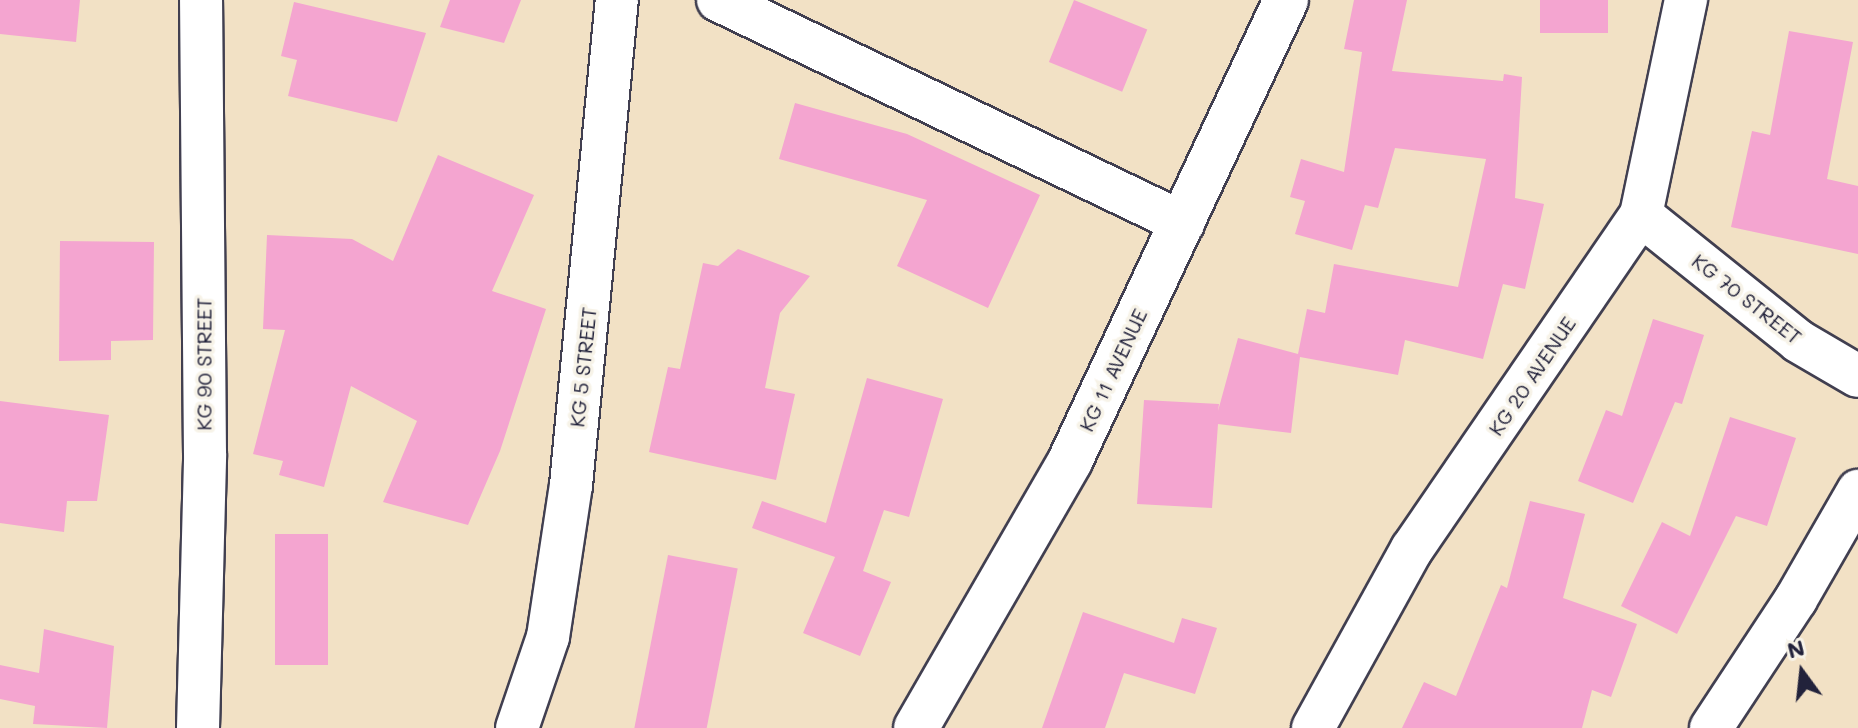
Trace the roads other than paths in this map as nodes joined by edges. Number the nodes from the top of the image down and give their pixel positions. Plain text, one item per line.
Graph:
1 (201, 0) edge
2 (617, 0) edge
3 (718, 0) edge
4 (1286, 0) edge
5 (1686, 0) edge
6 (1641, 215) junction
7 (1183, 223) junction
8 (1858, 376) edge
9 (1858, 491) edge
10 (198, 728) edge
11 (517, 728) edge
12 (916, 728) edge
13 (1313, 728) edge
14 (1711, 728) edge

1 - 10 street, KG 90 STREET
2 - 11 street, KG 5 STREET
3 - 7 street
4 - 7 main road, KG 11 AVENUE
5 - 6 street, KG 20 AVENUE
6 - 8 street, KG 70 STREET
6 - 13 street, KG 20 AVENUE
7 - 12 main road, KG 11 AVENUE
9 - 14 street

